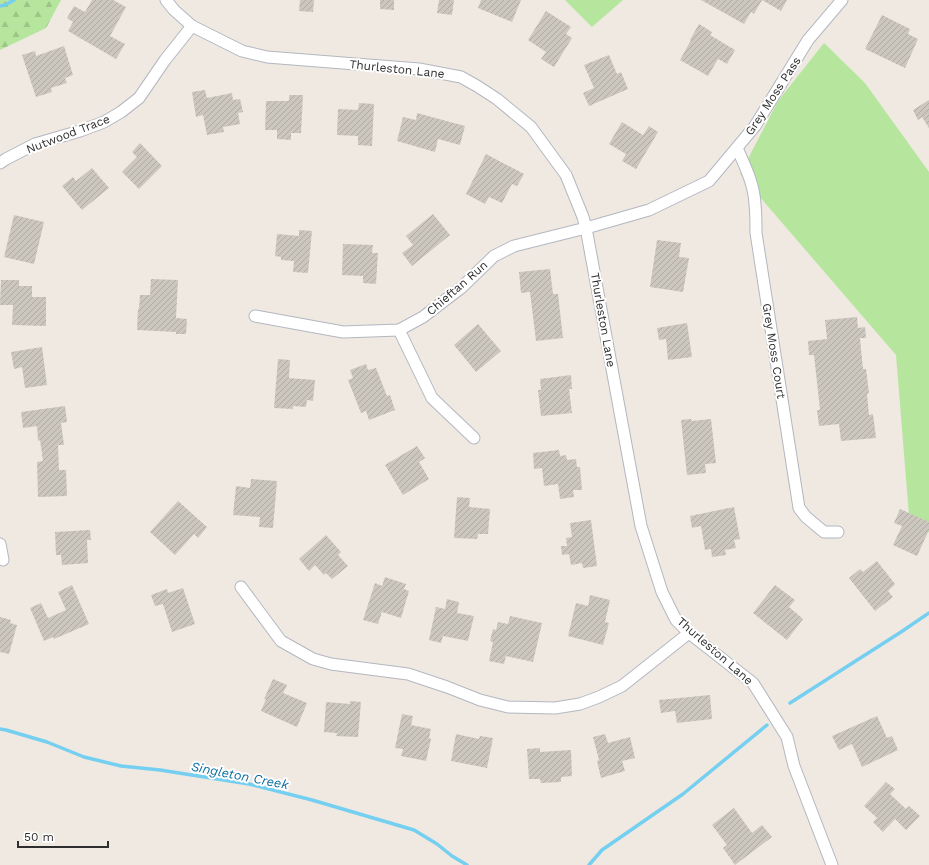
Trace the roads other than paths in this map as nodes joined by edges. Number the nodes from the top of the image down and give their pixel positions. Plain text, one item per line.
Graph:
1 (166, 0) edge
2 (842, 0) edge
3 (192, 26) junction
4 (737, 148) junction
5 (0, 163) edge
6 (586, 228) junction
7 (255, 316) dead end
8 (399, 330) junction
9 (474, 438) dead end
10 (838, 532) dead end
11 (0, 544) edge
12 (3, 560) dead end
13 (241, 587) dead end
14 (689, 633) junction
15 (832, 865) edge

1 - 3 street, Thurleston Lane
2 - 4 street, Grey Moss Pass
3 - 5 street, Nutwood Trace
3 - 6 street, Thurleston Lane
4 - 6 street, Grey Moss Pass
4 - 10 street, Grey Moss Court
6 - 8 street, Chieftan Run
6 - 14 street, Thurleston Lane
7 - 8 street, Chieftan Run
8 - 9 street
11 - 12 street
13 - 14 street
14 - 15 street, Thurleston Lane

